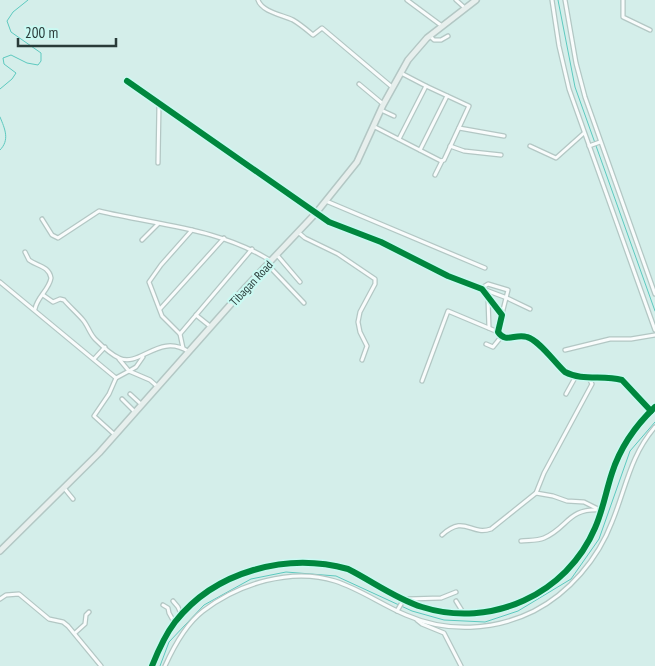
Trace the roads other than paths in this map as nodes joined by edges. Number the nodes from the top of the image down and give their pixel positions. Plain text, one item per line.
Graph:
1 (258, 0) edge
2 (407, 0) edge
3 (456, 0) edge
4 (476, 0) edge
5 (552, 0) edge
6 (565, 0) edge
7 (623, 0) edge
8 (465, 8) junction
9 (442, 26) junction
10 (650, 30) dead end
11 (430, 36) junction
12 (448, 36) dead end
13 (401, 72) junction
14 (127, 81) dead end
15 (359, 84) dead end
16 (426, 86) junction
17 (392, 88) junction
18 (448, 96) junction
19 (159, 103) junction
20 (382, 107) junction
21 (394, 116) dead end
22 (373, 126) junction
23 (459, 128) junction
24 (584, 132) junction
25 (504, 136) dead end
26 (399, 139) junction
27 (599, 142) junction
28 (450, 146) junction
29 (530, 146) dead end
30 (590, 146) junction
31 (420, 150) junction
32 (501, 155) dead end
33 (442, 160) junction
34 (158, 163) dead end
35 (435, 175) dead end
36 (326, 201) junction
37 (316, 213) junction
38 (42, 219) dead end
39 (159, 223) junction
40 (192, 230) junction
41 (298, 232) junction
42 (224, 238) junction
43 (142, 240) dead end
44 (252, 250) junction
45 (25, 252) dead end
46 (277, 255) junction
47 (270, 263) junction
48 (485, 268) dead end
49 (0, 282) edge
50 (300, 282) dead end
51 (481, 289) junction
52 (655, 294) edge
53 (42, 295) junction
54 (487, 296) junction
55 (507, 298) junction
56 (304, 303) dead end
57 (530, 309) dead end
58 (35, 310) junction
59 (160, 310) junction
60 (502, 314) junction
61 (196, 315) junction
62 (211, 327) junction
63 (489, 328) junction
64 (655, 330) edge
65 (498, 332) junction
66 (180, 334) junction
67 (655, 335) edge
68 (501, 337) junction
69 (486, 344) dead end
70 (105, 347) junction
71 (183, 348) junction
72 (565, 350) dead end
73 (189, 352) junction
74 (145, 354) junction
75 (119, 358) junction
76 (94, 359) junction
77 (362, 360) dead end
78 (129, 371) junction
79 (576, 376) junction
80 (116, 378) junction
81 (589, 378) junction
82 (422, 381) dead end
83 (159, 387) junction
84 (130, 394) dead end
85 (566, 394) dead end
86 (122, 399) dead end
87 (142, 405) junction
88 (655, 407) edge
89 (651, 411) junction
90 (136, 412) junction
91 (655, 427) edge
92 (115, 436) junction
93 (64, 488) junction
94 (536, 493) junction
95 (72, 498) dead end
96 (601, 510) junction
97 (442, 535) dead end
98 (521, 541) dead end
99 (0, 551) edge
100 (456, 592) dead end
101 (0, 599) edge
102 (404, 600) junction
103 (173, 601) dead end
104 (456, 601) dead end
105 (162, 605) dead end
106 (398, 610) junction
107 (89, 612) dead end
108 (181, 614) junction
109 (465, 615) junction
110 (417, 619) junction
111 (174, 622) junction
112 (75, 633) junction
113 (101, 666) edge
114 (152, 666) edge
115 (165, 666) edge
116 (461, 666) edge

1 - 17 street
2 - 9 street
3 - 8 street
4 - 8 main road, Tibagan Road
5 - 24 street
6 - 27 street
7 - 10 street
8 - 9 main road, Tibagan Road
9 - 11 main road, Tibagan Road
11 - 12 street
11 - 13 main road, Tibagan Road
13 - 16 street
13 - 17 main road, Tibagan Road
14 - 19 street
15 - 20 street
16 - 18 street
16 - 26 street
17 - 20 main road, Tibagan Road
18 - 23 street
18 - 31 street
19 - 34 street
19 - 37 street
20 - 21 street
20 - 22 main road, Tibagan Road
22 - 26 street
22 - 36 main road, Tibagan Road
23 - 25 street
23 - 28 street
24 - 29 street
24 - 30 street
26 - 31 street
27 - 30 street
27 - 52 street
28 - 32 street
28 - 33 street
30 - 64 street
31 - 33 street
33 - 35 street
36 - 37 main road, Tibagan Road
36 - 48 street
37 - 41 main road, Tibagan Road
37 - 51 street
38 - 39 street
39 - 40 street
39 - 43 street
40 - 42 street
40 - 59 street
41 - 46 main road, Tibagan Road
41 - 77 street
42 - 44 street
42 - 59 street
44 - 47 street
44 - 61 street
45 - 53 street
46 - 47 main road, Tibagan Road
46 - 50 street
47 - 56 street
47 - 62 main road, Tibagan Road
49 - 58 street
51 - 54 street
51 - 55 street
51 - 55 street
53 - 58 street
53 - 70 street
54 - 60 street
54 - 63 street
55 - 57 street
55 - 60 street
58 - 76 street
59 - 66 street
60 - 65 street
61 - 62 street
61 - 66 street
62 - 73 main road, Tibagan Road
63 - 65 street
63 - 82 street
65 - 68 street
66 - 71 street
67 - 72 street
68 - 69 street
68 - 79 street
70 - 75 street
70 - 76 street
71 - 73 street
71 - 74 street
73 - 83 main road, Tibagan Road
74 - 75 street
74 - 78 street
75 - 78 street
76 - 80 street
78 - 80 street
78 - 83 street
79 - 81 street
79 - 85 street
80 - 92 street
81 - 89 street
81 - 94 street
83 - 87 main road, Tibagan Road
84 - 87 street
86 - 90 street
87 - 90 main road, Tibagan Road
88 - 89 street
89 - 96 street
90 - 92 main road, Tibagan Road
91 - 110 street
92 - 93 main road, Tibagan Road
93 - 95 street
93 - 99 main road, Tibagan Road
94 - 96 street
94 - 97 street
96 - 98 street
96 - 109 street
100 - 102 street
101 - 112 street
102 - 106 street
102 - 108 street
102 - 109 street
103 - 108 street
104 - 109 street
105 - 111 street
106 - 110 street
106 - 115 street
107 - 112 street
108 - 111 street
110 - 116 street
111 - 114 street
112 - 113 street

